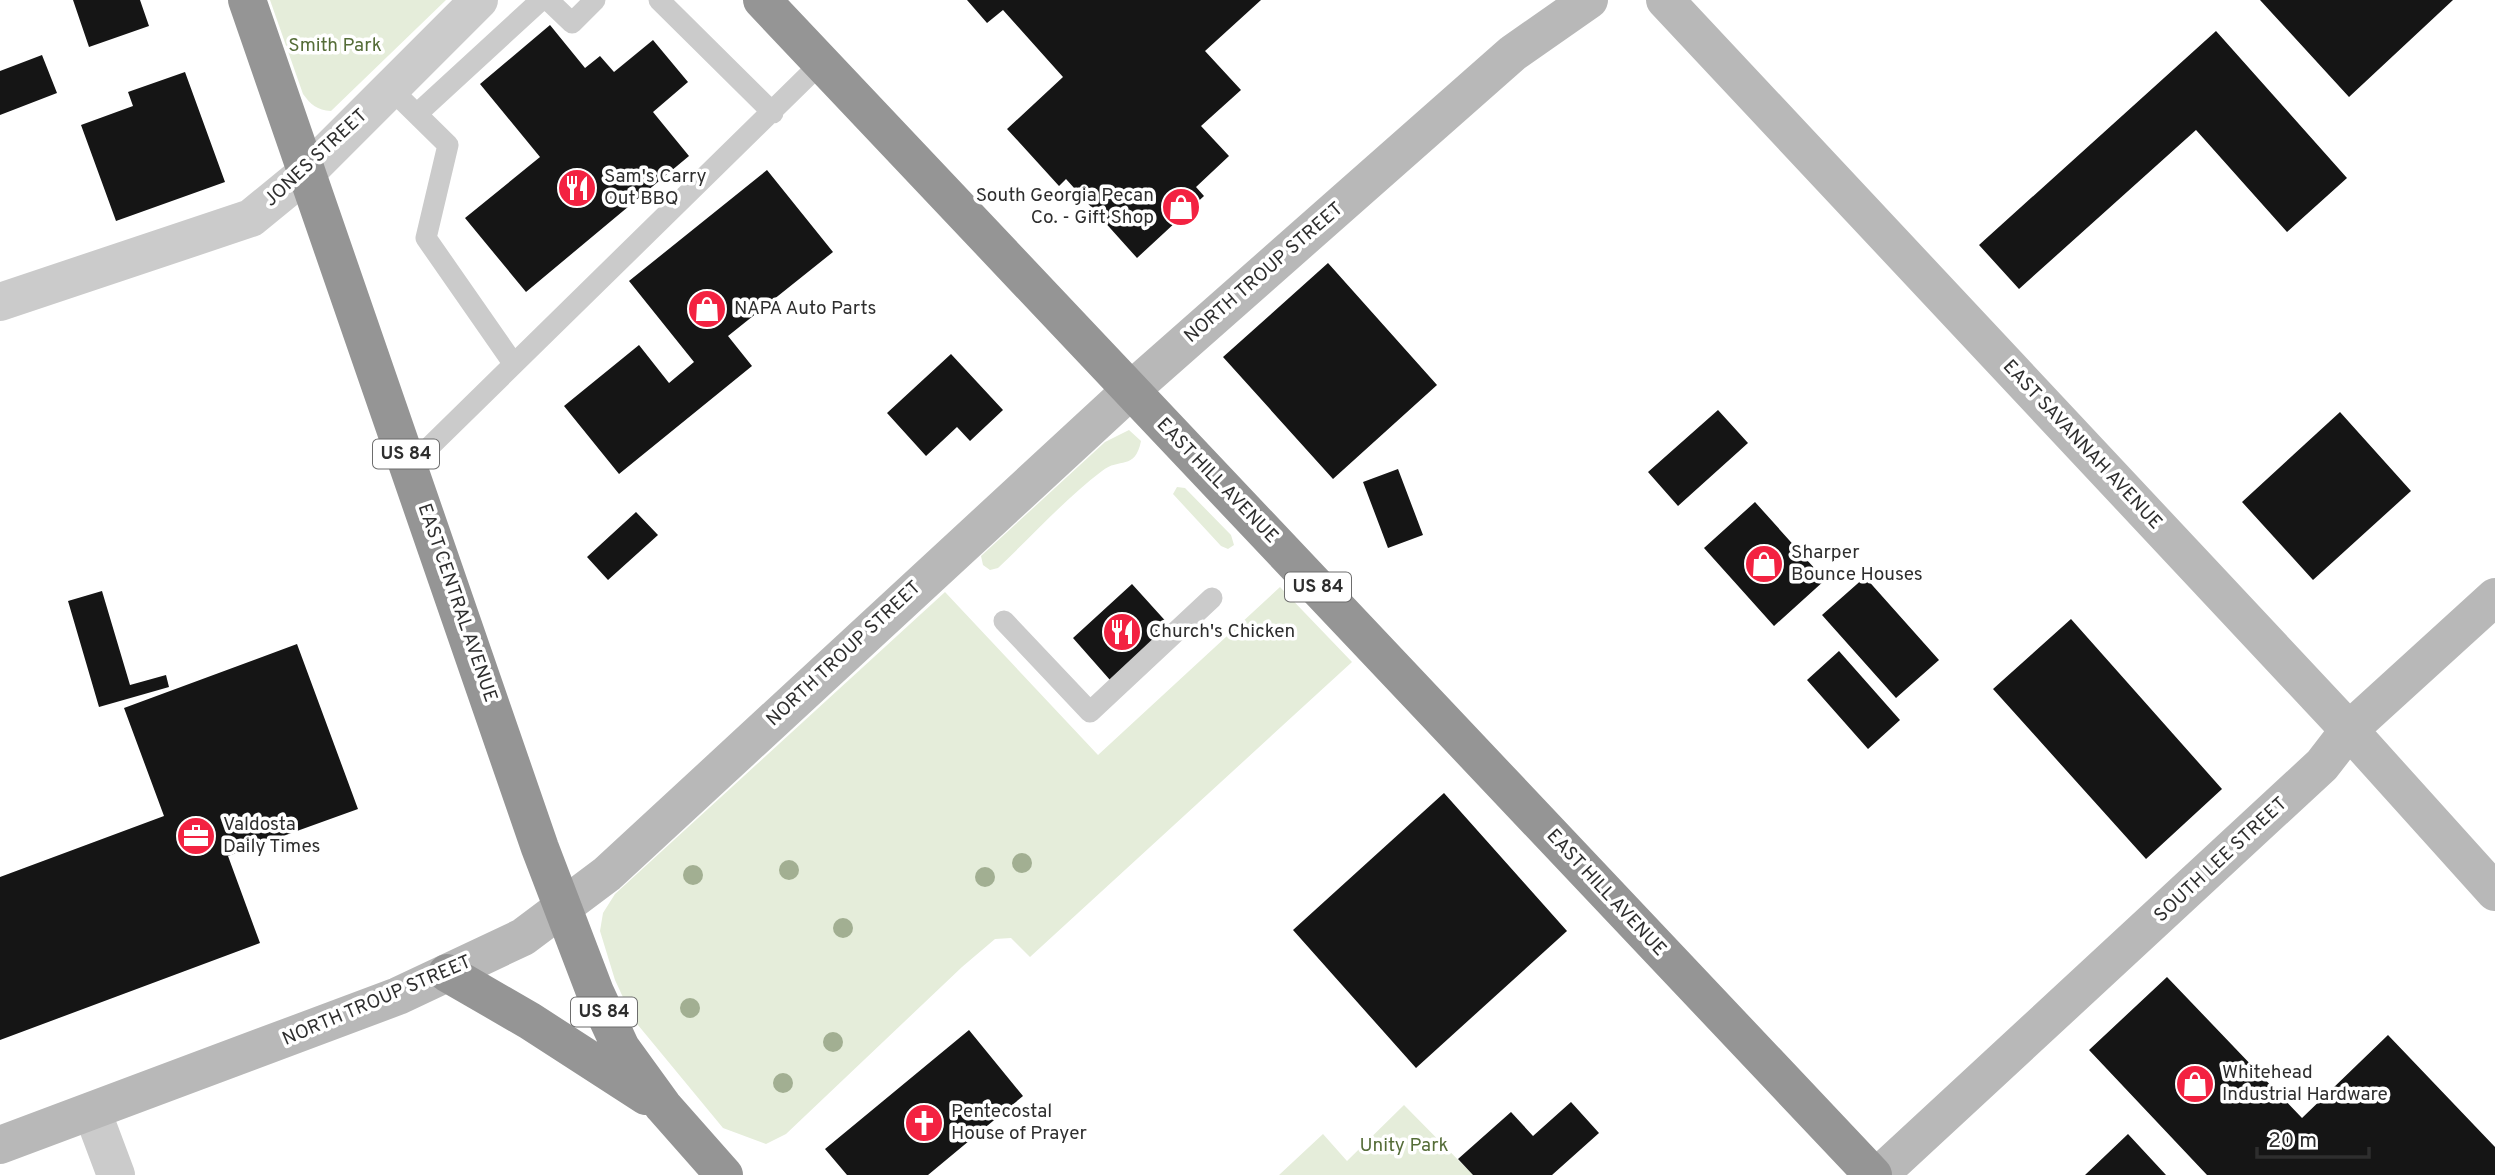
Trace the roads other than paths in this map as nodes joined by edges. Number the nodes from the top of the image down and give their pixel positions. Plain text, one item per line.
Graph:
1 (247, 0) edge
2 (479, 0) edge
3 (541, 0) edge
4 (548, 0) edge
5 (595, 0) edge
6 (659, 0) edge
7 (762, 0) edge
8 (1589, 0) edge
9 (1665, 0) edge
10 (822, 62) junction
11 (404, 101) junction
12 (774, 113) junction
13 (306, 173) junction
14 (0, 302) edge
15 (513, 363) junction
16 (1131, 390) junction
17 (410, 466) junction
18 (2495, 597) edge
19 (1212, 598) dead end
20 (1004, 621) dead end
21 (2350, 730) junction
22 (2495, 892) edge
23 (564, 907) junction
24 (447, 973) junction
25 (663, 1106) junction
26 (92, 1111) junction
27 (0, 1145) edge
28 (116, 1175) edge
29 (724, 1175) edge
30 (1876, 1175) edge

1 - 13 highway, EAST CENTRAL AVENUE / US 84
2 - 11 street, JONES STREET
3 - 11 lane
4 - 5 lane
6 - 12 lane
7 - 10 highway, EAST HILL AVENUE / US 84
8 - 16 street, NORTH TROUP STREET
9 - 21 street, EAST SAVANNAH AVENUE
10 - 12 lane
10 - 16 highway, EAST HILL AVENUE / US 84
11 - 13 street, JONES STREET
11 - 15 lane
12 - 15 lane
13 - 14 street, JONES STREET
13 - 17 highway, EAST CENTRAL AVENUE / US 84
15 - 17 lane
16 - 23 street, NORTH TROUP STREET
16 - 30 highway, EAST HILL AVENUE / US 84
17 - 23 highway, EAST CENTRAL AVENUE / US 84
18 - 21 street, SOUTH LEE STREET
19 - 20 lane
21 - 22 street, EAST SAVANNAH AVENUE
21 - 30 street, SOUTH LEE STREET
23 - 24 street, NORTH TROUP STREET
23 - 25 highway, EAST CENTRAL AVENUE / US 84
24 - 25 highway
24 - 26 street, NORTH TROUP STREET
25 - 29 highway, EAST CENTRAL AVENUE / US 84
26 - 27 street, NORTH TROUP STREET
26 - 28 street

